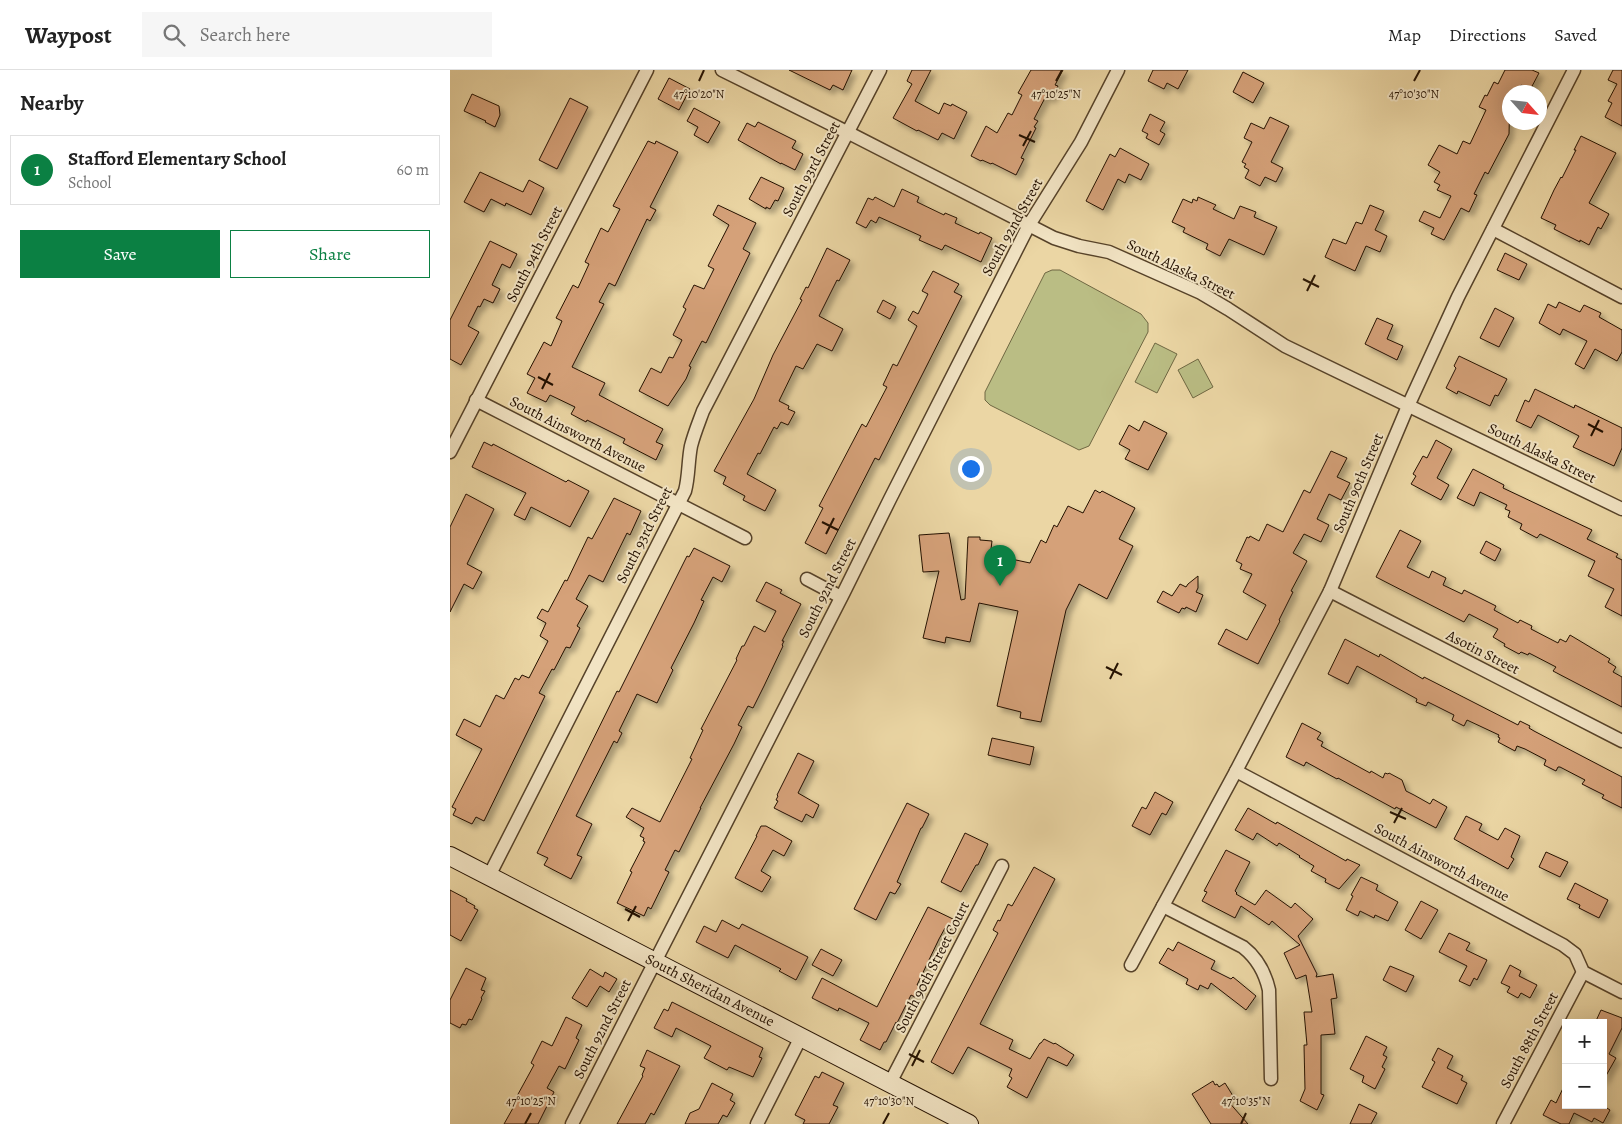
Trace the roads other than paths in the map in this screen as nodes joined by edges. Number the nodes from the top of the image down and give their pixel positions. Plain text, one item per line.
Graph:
1 (646, 70) edge
2 (722, 70) edge
3 (880, 70) edge
4 (1118, 70) edge
5 (1574, 70) edge
6 (849, 133) junction
7 (1029, 225) junction
8 (1493, 229) junction
9 (1622, 297) edge
10 (476, 400) junction
11 (1408, 406) junction
12 (450, 452) edge
13 (678, 504) junction
14 (1622, 509) edge
15 (745, 538) dead end
16 (807, 579) dead end
17 (1330, 591) junction
18 (841, 597) junction
19 (1622, 741) edge
20 (1236, 771) junction
21 (450, 856) edge
22 (1002, 866) dead end
23 (489, 876) junction
24 (1163, 906) junction
25 (655, 962) junction
26 (1131, 965) dead end
27 (1583, 972) junction
28 (1622, 992) edge
29 (800, 1037) junction
30 (1271, 1079) dead end
31 (890, 1083) junction
32 (572, 1124) edge
33 (757, 1124) edge
34 (969, 1124) edge
35 (1503, 1124) edge

1 - 10 street, South 94th Street
2 - 6 street, South Alaska Street
3 - 6 street, South 93rd Street
4 - 7 street, South 92nd Street
5 - 8 street, South 90th Street
6 - 7 street, South Alaska Street
6 - 13 street, South 93rd Street
7 - 11 street, South Alaska Street
7 - 18 street, South 92nd Street
8 - 9 street
8 - 11 street, South 90th Street
10 - 12 street, South 94th Street
10 - 13 street, South Ainsworth Avenue
11 - 14 street, South Alaska Street
11 - 17 street, South 90th Street
13 - 15 street, South Ainsworth Avenue
13 - 23 street, South 93rd Street
16 - 18 street
17 - 19 street, Asotin Street
17 - 20 street, South 90th Street
18 - 25 street, South 92nd Street
20 - 24 street, South 90th Street
20 - 27 street, South Ainsworth Avenue
21 - 23 street, South Sheridan Avenue
22 - 31 street, South 90th Street Court
23 - 25 street, South Sheridan Avenue
24 - 26 street, South 90th Street
24 - 30 street
25 - 29 street, South Sheridan Avenue
25 - 32 street, South 92nd Street
27 - 28 street
27 - 35 street, South 88th Street
29 - 31 street, South Sheridan Avenue
29 - 33 street
31 - 34 street, South Sheridan Avenue

